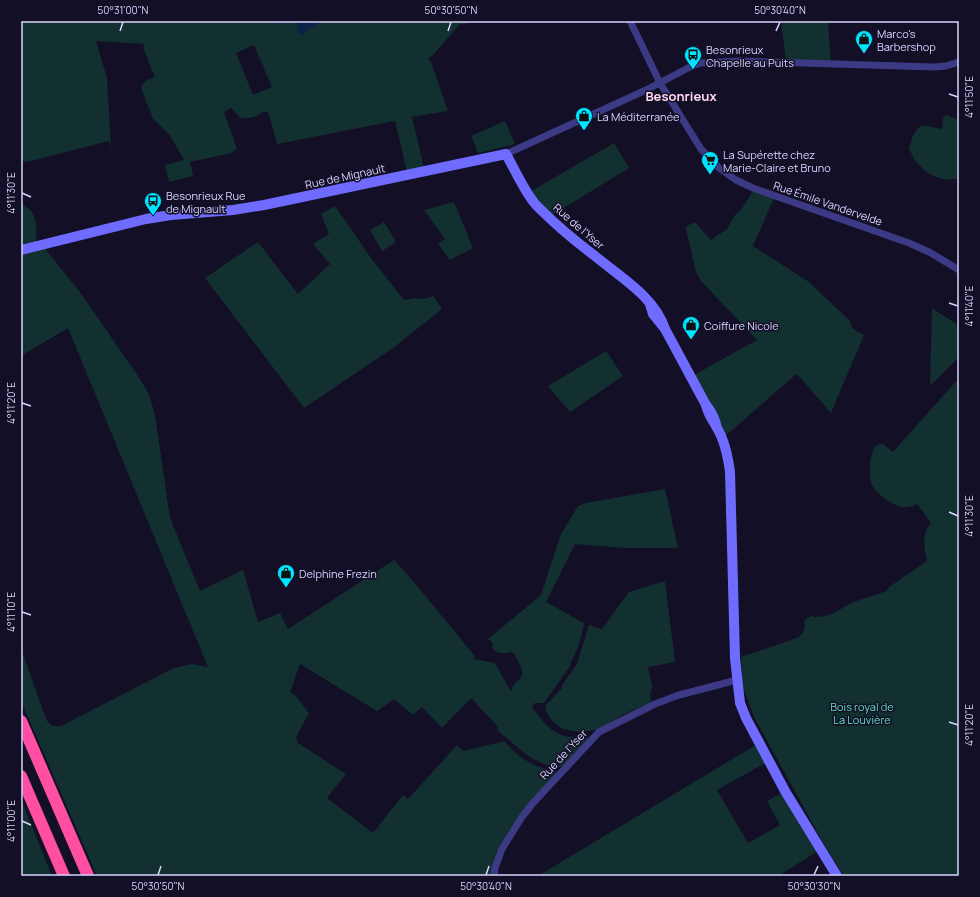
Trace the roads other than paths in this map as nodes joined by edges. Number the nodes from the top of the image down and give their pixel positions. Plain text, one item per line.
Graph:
1 (630, 21) edge
2 (959, 62) edge
3 (660, 83) junction
4 (506, 154) junction
5 (21, 250) edge
6 (959, 270) edge
7 (737, 680) junction
8 (21, 721) edge
9 (21, 776) edge
10 (64, 876) edge
11 (88, 876) edge
12 (494, 876) edge
13 (837, 876) edge

1 - 3 street, Rue Émile Vandervelde
2 - 3 street, Rue de Mignault
3 - 4 street, Rue de Mignault
3 - 6 street, Rue Émile Vandervelde
4 - 5 street, Rue de Mignault
4 - 7 street, Rue de l'Yser
7 - 12 street, Rue de l'Yser
7 - 13 street, Rue de l'Yser
8 - 11 highway
9 - 10 highway

